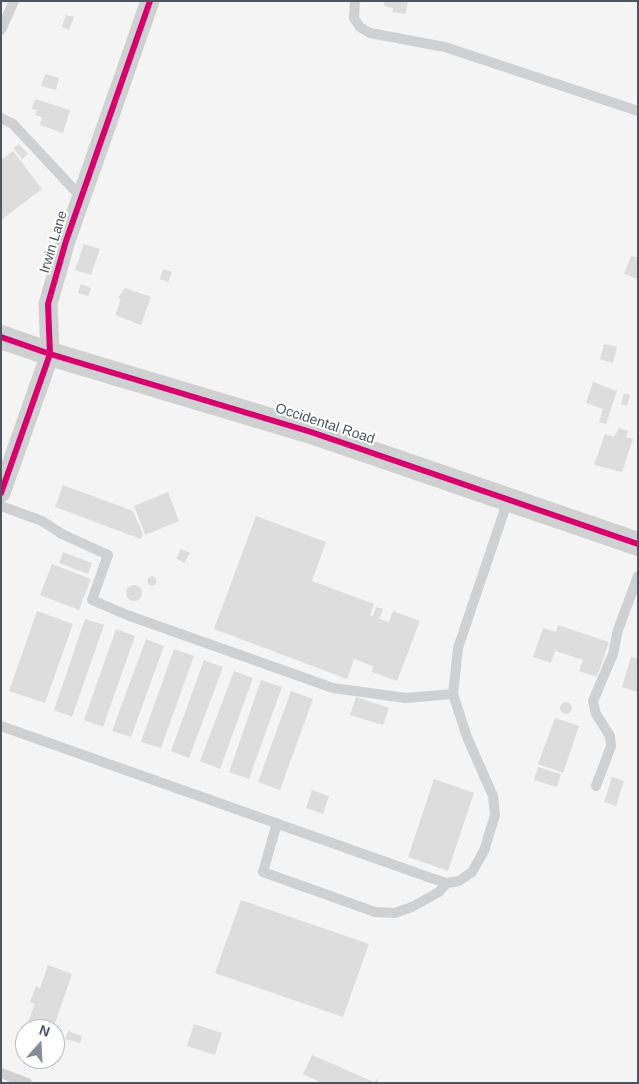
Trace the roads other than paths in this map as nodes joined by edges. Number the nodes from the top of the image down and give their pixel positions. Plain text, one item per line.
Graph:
1 (14, 1) edge
2 (150, 1) edge
3 (355, 1) edge
4 (1, 30) edge
5 (638, 111) edge
6 (1, 118) edge
7 (81, 197) junction
8 (1, 337) edge
9 (50, 354) junction
10 (1, 493) edge
11 (508, 499) junction
12 (1, 506) edge
13 (638, 544) edge
14 (638, 576) edge
15 (453, 694) junction
16 (1, 726) edge
17 (596, 786) dead end
18 (277, 823) junction
19 (448, 883) junction
20 (1, 1073) edge
21 (27, 1083) edge

1 - 4 lane
2 - 7 street, Irwin Lane
3 - 5 lane
6 - 7 lane
7 - 9 street, Irwin Lane
8 - 9 street, Occidental Road
9 - 10 street, Irwin Lane
9 - 11 street, Occidental Road
11 - 13 street, Occidental Road
11 - 15 lane
12 - 15 lane
14 - 17 lane
15 - 19 lane
16 - 18 lane
18 - 19 lane
18 - 19 lane
20 - 21 lane

